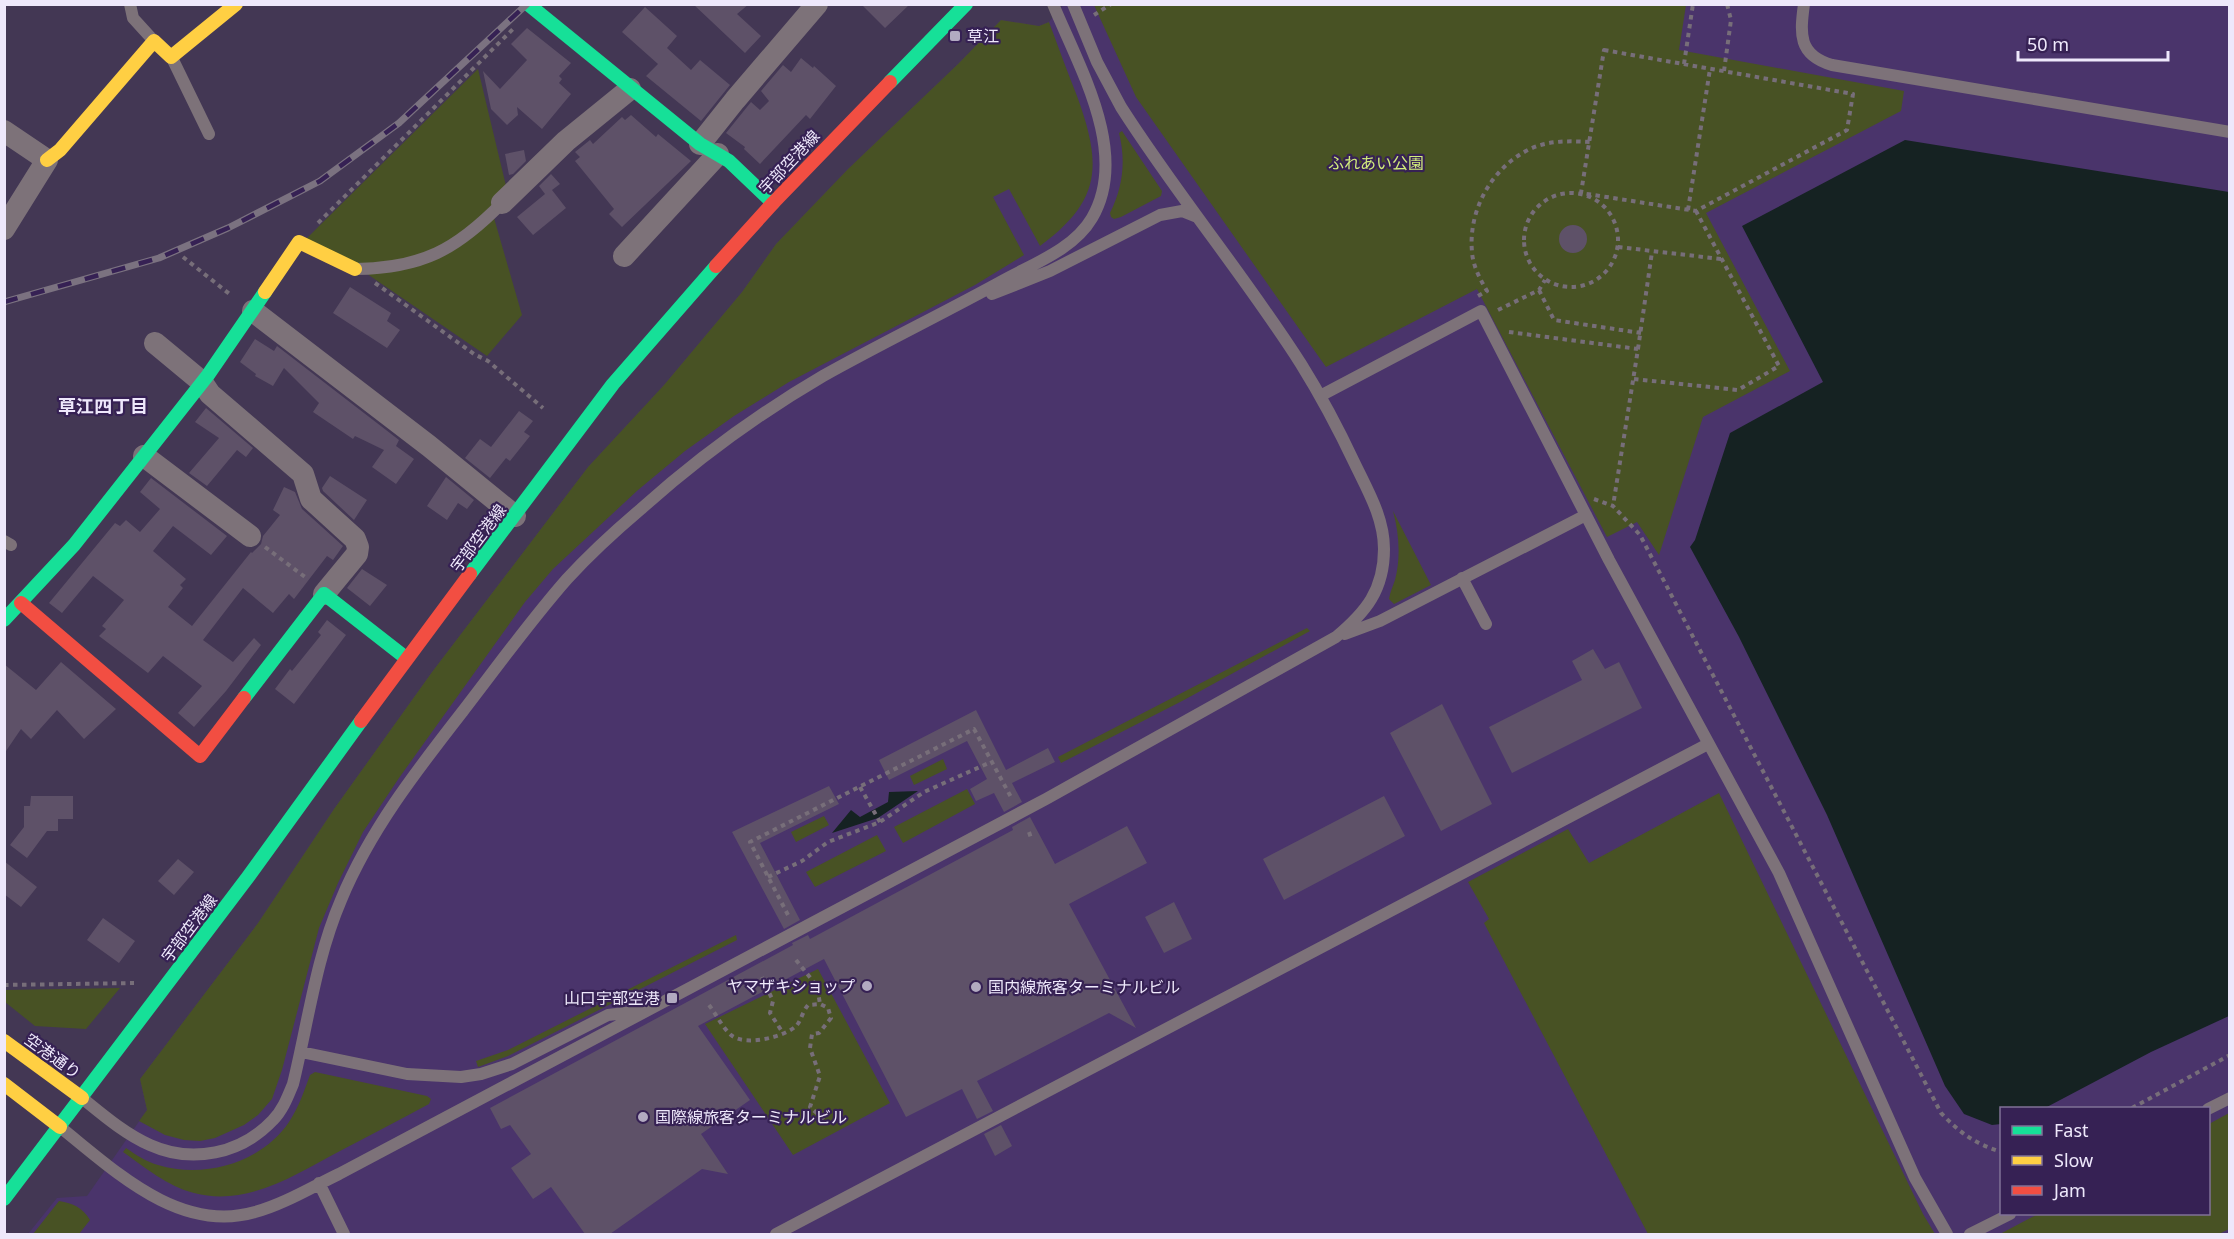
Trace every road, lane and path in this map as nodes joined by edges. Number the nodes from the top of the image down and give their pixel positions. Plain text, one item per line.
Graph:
1 (130, 4) edge
2 (236, 4) edge
3 (818, 4) edge
4 (966, 4) edge
5 (1053, 4) edge
6 (1073, 4) edge
7 (1111, 4) edge
8 (1694, 4) edge
9 (1727, 4) edge
10 (1804, 4) edge
11 (531, 7) edge
12 (1094, 15) dead end
13 (154, 41) junction
14 (171, 57) junction
15 (1684, 64) junction
16 (1710, 69) junction
17 (1724, 71) junction
18 (630, 89) junction
19 (4, 132) edge
20 (2229, 132) edge
21 (209, 134) dead end
22 (1590, 142) junction
23 (709, 149) junction
24 (47, 160) junction
25 (1581, 193) junction
26 (502, 203) joint
27 (773, 203) junction
28 (1688, 210) junction
29 (1696, 211) junction
30 (1198, 218) junction
31 (4, 229) edge
32 (299, 242) junction
33 (1618, 247) junction
34 (1652, 252) junction
35 (624, 256) dead end
36 (183, 257) dead end
37 (1722, 259) junction
38 (355, 269) junction
39 (1545, 280) junction
40 (1539, 290) junction
41 (1476, 296) dead end
42 (254, 311) junction
43 (1498, 311) dead end
44 (940, 316) junction
45 (1509, 332) dead end
46 (1641, 333) junction
47 (155, 343) dead end
48 (1638, 349) junction
49 (1634, 378) junction
50 (202, 382) junction
51 (1320, 396) junction
52 (543, 408) dead end
53 (144, 456) junction
54 (1586, 515) junction
55 (515, 516) junction
56 (250, 536) joint
57 (1462, 578) junction
58 (325, 593) junction
59 (21, 603) junction
60 (4, 620) edge
61 (1486, 624) dead end
62 (1336, 637) junction
63 (406, 658) junction
64 (1708, 744) junction
65 (992, 762) junction
66 (860, 786) junction
67 (1012, 799) dead end
68 (880, 822) junction
69 (1029, 832) dead end
70 (1031, 838) dead end
71 (768, 877) junction
72 (788, 915) dead end
73 (796, 960) dead end
74 (762, 977) dead end
75 (134, 983) dead end
76 (4, 985) edge
77 (820, 1004) junction
78 (709, 1005) dead end
79 (649, 1010) junction
80 (783, 1034) junction
81 (4, 1041) edge
82 (301, 1052) junction
83 (2229, 1055) edge
84 (4, 1084) edge
85 (82, 1098) junction
86 (2229, 1098) edge
87 (2134, 1107) edge
88 (2210, 1108) edge
89 (827, 1122) dead end
90 (60, 1127) junction
91 (2000, 1152) edge
92 (319, 1183) junction
93 (4, 1199) edge
94 (2008, 1215) edge
95 (344, 1234) edge
96 (776, 1234) edge
97 (1947, 1234) edge
98 (1970, 1234) edge

1 - 13 lane
2 - 14 street
3 - 23 street
4 - 27 street, 宇部空港線
5 - 44 lane
6 - 30 lane
7 - 12 path
8 - 15 path
9 - 17 path
10 - 20 lane
11 - 18 street
11 - 32 path
13 - 14 street
13 - 24 street
14 - 21 lane
15 - 16 path
15 - 22 path
16 - 17 path
16 - 28 path
17 - 29 path
18 - 23 street
18 - 26 street
19 - 24 street
22 - 25 path
22 - 41 path
23 - 27 street
23 - 35 street
24 - 31 street
25 - 28 path
25 - 33 path
25 - 39 path
26 - 38 lane
27 - 55 street, 宇部空港線
28 - 29 path
29 - 37 path
30 - 44 lane
30 - 51 lane
32 - 38 street
32 - 42 street
33 - 34 path
33 - 39 path
34 - 37 path
34 - 46 path
36 - 42 path
37 - 49 path
38 - 52 path
39 - 40 path
40 - 43 path
40 - 46 path
42 - 50 street
42 - 55 street
44 - 82 lane
45 - 48 path
46 - 48 path
47 - 50 street
48 - 49 path
49 - 91 path
50 - 53 street
50 - 58 street
51 - 54 lane
51 - 62 lane
53 - 56 street
53 - 59 street
54 - 57 lane
54 - 64 lane
55 - 63 street, 宇部空港線
56 - 58 path
57 - 61 lane
57 - 62 lane
58 - 59 street
58 - 63 street
59 - 60 street
62 - 79 lane
63 - 85 street, 宇部空港線
64 - 96 lane
64 - 97 lane
65 - 66 path
65 - 67 path
65 - 68 path
66 - 68 path
66 - 71 path
68 - 71 path
69 - 70 path
71 - 72 path
73 - 77 path
74 - 80 path
75 - 76 path
77 - 80 path
77 - 89 path
78 - 80 path
79 - 82 lane
79 - 92 lane
81 - 85 street, 空港通り
82 - 85 lane
83 - 87 path
84 - 90 street
85 - 90 street, 宇部空港線
86 - 88 lane
90 - 92 lane
90 - 93 street, 宇部空港線
92 - 95 lane
94 - 98 lane

